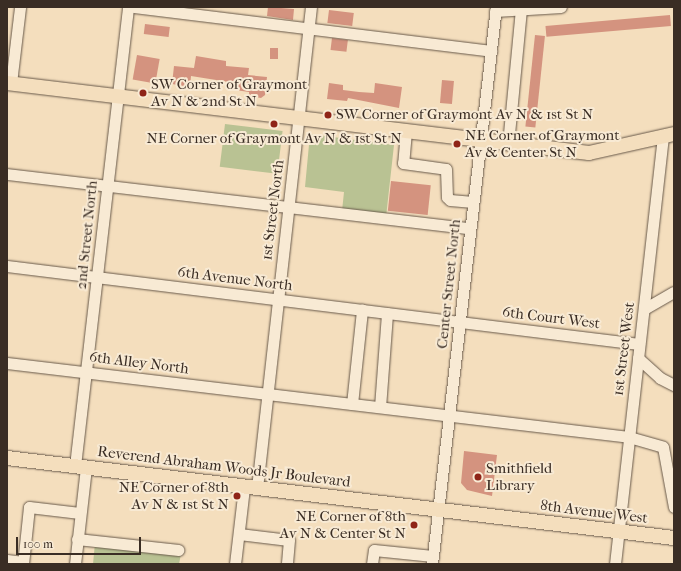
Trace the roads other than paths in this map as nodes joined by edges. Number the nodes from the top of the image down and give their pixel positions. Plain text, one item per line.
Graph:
1 (20, 7) edge
2 (128, 7) edge
3 (134, 7) edge
4 (311, 7) edge
5 (562, 7) edge
6 (496, 9) edge
7 (521, 10) junction
8 (309, 28) junction
9 (491, 51) junction
10 (9, 83) edge
11 (117, 96) junction
12 (299, 118) junction
13 (406, 131) junction
14 (668, 135) edge
15 (480, 140) junction
16 (508, 144) junction
17 (7, 174) edge
18 (107, 186) junction
19 (473, 202) junction
20 (289, 206) junction
21 (470, 228) junction
22 (7, 266) edge
23 (97, 277) junction
24 (674, 292) edge
25 (278, 300) junction
26 (644, 309) junction
27 (362, 310) junction
28 (387, 313) junction
29 (460, 322) junction
30 (639, 344) junction
31 (638, 358) junction
32 (7, 363) edge
33 (86, 372) junction
34 (674, 385) edge
35 (267, 394) junction
36 (352, 404) junction
37 (380, 407) junction
38 (449, 416) junction
39 (629, 437) junction
40 (7, 458) edge
41 (80, 467) junction
42 (250, 487) junction
43 (674, 507) edge
44 (438, 510) junction
45 (80, 513) junction
46 (618, 532) junction
47 (239, 534) junction
48 (674, 538) edge
49 (77, 539) junction
50 (178, 550) dead end
51 (7, 560) edge
52 (432, 560) edge
53 (23, 563) edge
54 (75, 564) edge
55 (235, 564) edge
56 (287, 564) edge
57 (372, 564) edge
58 (615, 564) edge

1 - 10 street
2 - 11 street, 2nd Street North
3 - 8 street
4 - 8 street, 1st Street North
5 - 7 street
6 - 7 street
6 - 9 street, Center Street North
7 - 16 street
8 - 9 street
8 - 12 street, 1st Street North
9 - 15 street, Center Street North
10 - 11 main road
11 - 12 main road
11 - 18 street, 2nd Street North
12 - 13 main road
12 - 20 street, 1st Street North
13 - 15 main road
13 - 19 street
14 - 16 main road
14 - 26 street, 1st Street West
15 - 16 main road
15 - 19 street, Center Street North
17 - 18 street
18 - 20 street
18 - 23 street, 2nd Street North
19 - 21 street, Center Street North
20 - 21 street
20 - 25 street, 1st Street North
21 - 29 street, Center Street North
22 - 23 street, 6th Avenue North
23 - 25 street, 6th Avenue North
23 - 33 street, 2nd Street North
24 - 26 street
25 - 27 street, 6th Avenue North
25 - 35 street, 1st Street North
26 - 30 street, 1st Street West
27 - 28 street, 6th Avenue North
27 - 36 street
28 - 29 street, 6th Avenue North
28 - 37 street
29 - 30 street, 6th Court West
29 - 38 street, Center Street North
30 - 31 street, 1st Street West
31 - 34 street
31 - 39 street, 1st Street West
32 - 33 street, 6th Alley North
33 - 35 street, 6th Alley North
33 - 41 street, 2nd Street North
35 - 36 street, 6th Alley North
35 - 42 street, 1st Street North
36 - 37 street, 6th Alley North
37 - 38 street, 6th Alley North
38 - 39 street, 6th Alley North
38 - 44 street, Center Street North
39 - 43 street, 6th Alley North
39 - 46 street, 1st Street West
40 - 41 main road, Reverend Abraham Woods Jr Boulevard
41 - 42 main road, Reverend Abraham Woods Jr Boulevard
41 - 45 street, 2nd Street North
42 - 44 main road, Reverend Abraham Woods Jr Boulevard
42 - 47 street, 1st Street North
44 - 46 main road, 8th Avenue West
44 - 52 street, Center Street North
45 - 49 street, 2nd Street North
45 - 53 street
46 - 48 main road, 8th Avenue West
46 - 58 street, 1st Street West
47 - 55 street, 1st Street North
47 - 56 street
49 - 50 street
49 - 54 street, 2nd Street North
51 - 53 street
52 - 57 street

